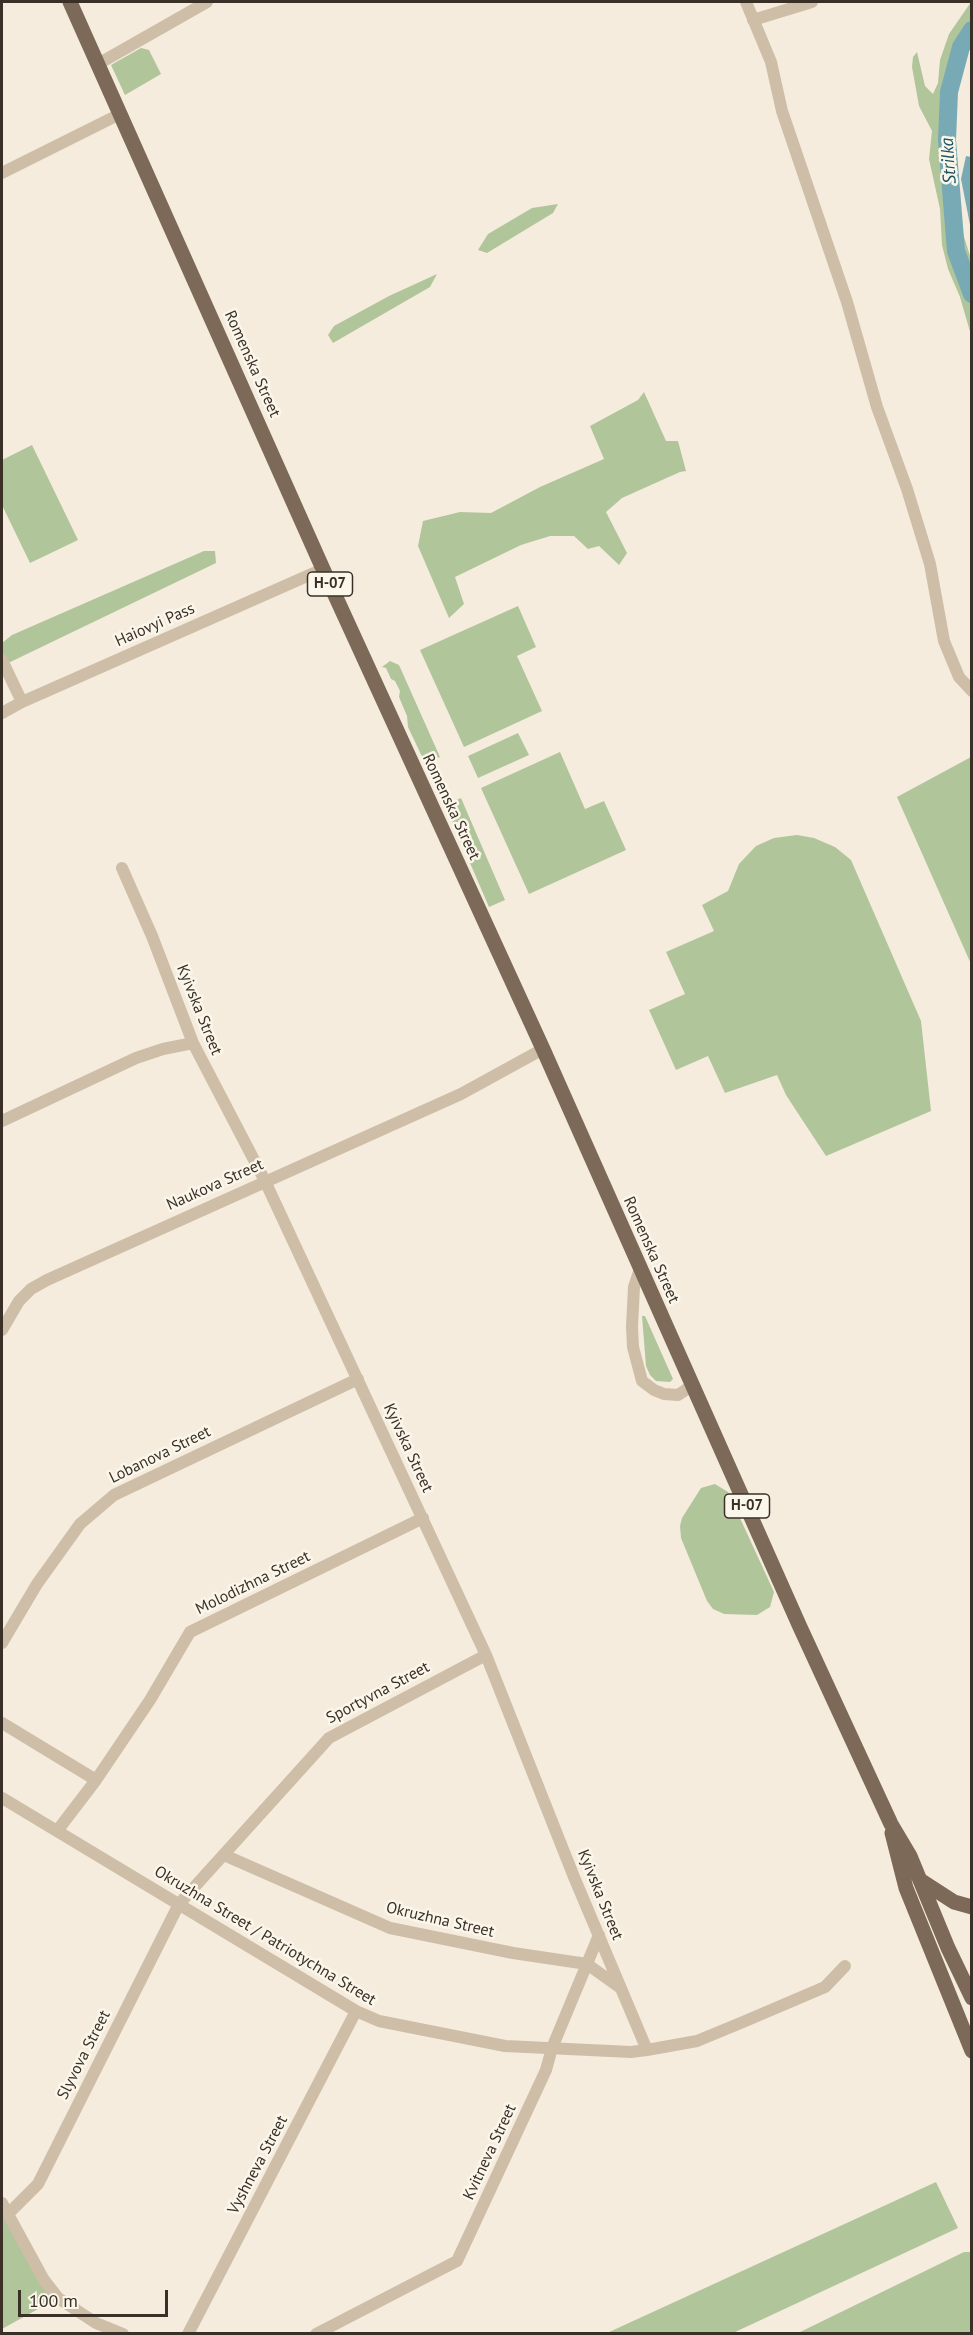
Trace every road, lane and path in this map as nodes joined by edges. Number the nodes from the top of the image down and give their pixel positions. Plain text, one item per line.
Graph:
1 (70, 2) edge
2 (207, 2) edge
3 (746, 2) edge
4 (812, 2) edge
5 (753, 20) junction
6 (98, 64) junction
7 (120, 114) junction
8 (2, 173) edge
9 (323, 569) junction
10 (2, 660) edge
11 (972, 691) edge
12 (22, 702) junction
13 (2, 713) edge
14 (122, 868) dead end
15 (193, 1043) junction
16 (543, 1049) junction
17 (2, 1121) edge
18 (265, 1181) junction
19 (640, 1269) junction
20 (2, 1330) edge
21 (358, 1378) junction
22 (693, 1385) junction
23 (423, 1518) junction
24 (2, 1643) edge
25 (486, 1655) junction
26 (2, 1723) edge
27 (96, 1780) junction
28 (2, 1798) edge
29 (891, 1824) junction
30 (57, 1831) junction
31 (224, 1855) junction
32 (920, 1880) junction
33 (179, 1904) junction
34 (972, 1907) edge
35 (599, 1935) junction
36 (587, 1964) junction
37 (845, 1966) dead end
38 (619, 1987) junction
39 (972, 1998) edge
40 (356, 2011) junction
41 (552, 2048) junction
42 (647, 2050) junction
43 (972, 2051) edge
44 (5, 2208) edge
45 (123, 2334) edge
46 (188, 2334) edge
47 (316, 2334) edge

1 - 6 main road, Romenska Street / Н-07
2 - 6 street
3 - 5 street
4 - 5 street
5 - 11 street
6 - 7 main road, Romenska Street / Н-07
7 - 8 street
7 - 9 main road, Romenska Street / Н-07
9 - 12 street, Haiovyi Pass
9 - 16 main road, Romenska Street / Н-07
10 - 12 street
12 - 13 street, Haiovyi Pass
14 - 15 street, Kyivska Street
15 - 17 street
15 - 18 street, Kyivska Street
16 - 18 street, Naukova Street
16 - 19 main road, Romenska Street / Н-07
18 - 20 street, Naukova Street
18 - 21 street, Kyivska Street
19 - 22 main road, Romenska Street / Н-07
19 - 22 street
21 - 23 street, Kyivska Street
21 - 24 street, Lobanova Street
22 - 29 main road, Romenska Street / Н-07
23 - 25 street, Kyivska Street
23 - 27 street, Molodizhna Street
25 - 31 street, Sportyvna Street
25 - 35 street, Kyivska Street
26 - 27 street
27 - 30 street, Molodizhna Street
28 - 30 street, Okruzhna Street / Patriotychna Street
29 - 32 main road, Н-07
29 - 43 main road, Н-07
30 - 33 street, Okruzhna Street / Patriotychna Street
31 - 33 street, Sportyvna Street
31 - 36 street, Okruzhna Street
32 - 34 main road
32 - 39 main road, Н-07
33 - 40 street, Okruzhna Street / Patriotychna Street
33 - 44 street, Slyvova Street
35 - 36 street, Kvitneva Street
35 - 38 street, Kyivska Street
36 - 38 street, Okruzhna Street
36 - 41 street, Kvitneva Street
37 - 42 street, Okruzhna Street / Patriotychna Street
38 - 42 street, Kyivska Street
40 - 41 street, Okruzhna Street / Patriotychna Street
40 - 46 street, Vyshneva Street
41 - 42 street, Okruzhna Street / Patriotychna Street
41 - 47 street, Kvitneva Street
44 - 45 street

